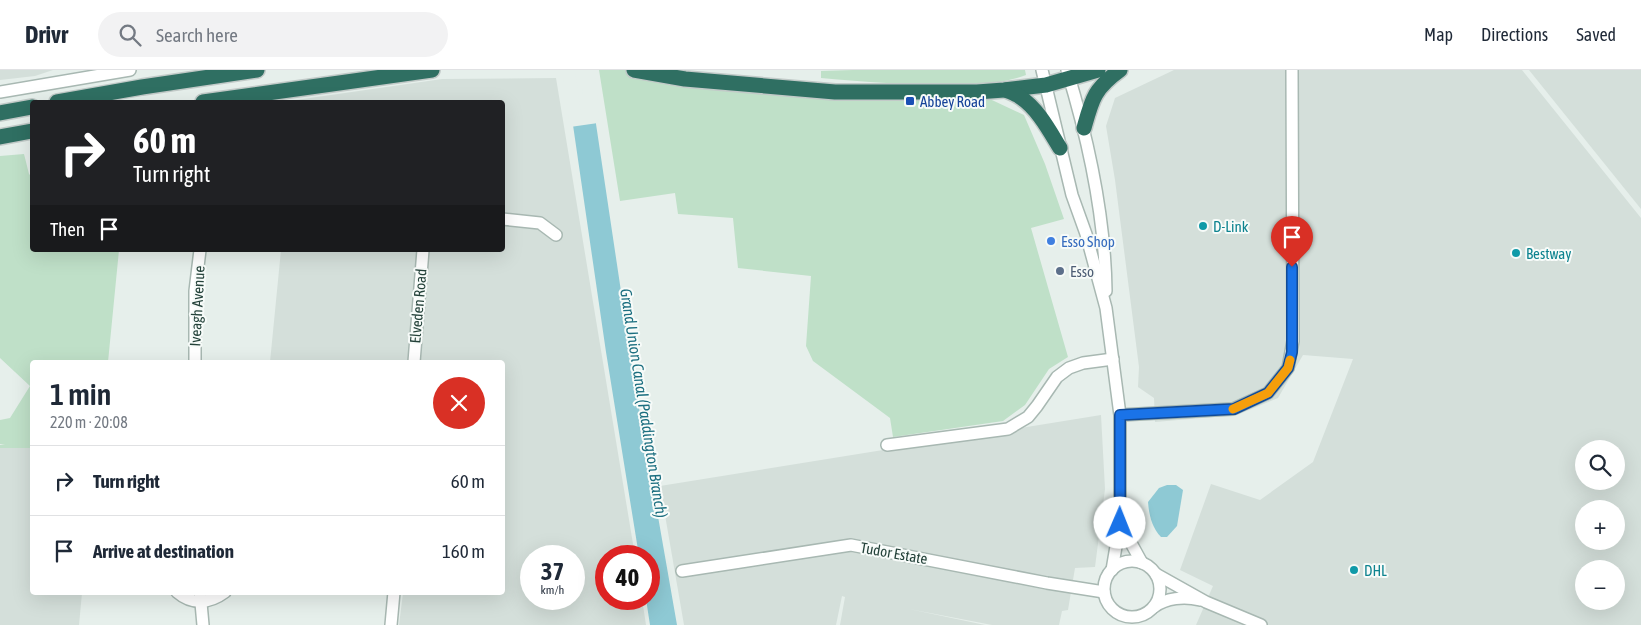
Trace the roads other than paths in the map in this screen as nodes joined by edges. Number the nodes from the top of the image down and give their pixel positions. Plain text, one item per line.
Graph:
1 (130, 70) edge
2 (257, 70) edge
3 (432, 70) edge
4 (634, 70) edge
5 (1098, 70) edge
6 (1120, 70) edge
7 (1292, 70) edge
8 (1069, 74) edge
9 (1043, 75) edge
10 (1004, 90) junction
11 (0, 92) edge
12 (68, 100) edge
13 (217, 100) edge
14 (30, 107) edge
15 (0, 113) edge
16 (1084, 128) junction
17 (30, 131) edge
18 (0, 137) edge
19 (1060, 148) junction
20 (505, 219) edge
21 (556, 235) dead end
22 (200, 252) edge
23 (423, 252) edge
24 (1106, 308) junction
25 (1113, 359) junction
26 (195, 360) edge
27 (414, 360) edge
28 (1120, 415) junction
29 (887, 445) dead end
30 (1120, 523) junction
31 (1142, 563) junction
32 (1112, 570) junction
33 (682, 571) dead end
34 (1156, 574) junction
35 (1104, 592) junction
36 (181, 595) edge
37 (221, 595) edge
38 (394, 595) edge
39 (201, 597) edge
40 (1206, 602) junction
41 (1150, 610) junction
42 (1118, 620) edge
43 (203, 625) edge
44 (391, 625) edge
45 (1139, 625) edge
46 (1261, 625) edge

1 - 11 street
2 - 12 highway
3 - 13 highway
4 - 10 highway
5 - 8 highway
6 - 16 highway
7 - 28 street
8 - 9 highway
8 - 16 street
9 - 10 highway
9 - 19 street
10 - 19 highway
14 - 15 highway
16 - 24 street
17 - 18 highway
19 - 24 street
20 - 21 street
22 - 26 street, Iveagh Avenue
23 - 27 street, Elveden Road
24 - 25 street
25 - 28 street
25 - 29 street
28 - 30 street
30 - 31 street
30 - 32 street
31 - 32 street
31 - 34 street
32 - 35 street
33 - 35 street, Tudor Estate
34 - 40 street
34 - 41 street
35 - 42 street
36 - 39 street
37 - 39 street
38 - 44 street
39 - 43 street
40 - 41 street
40 - 46 street
41 - 42 street
41 - 45 street

